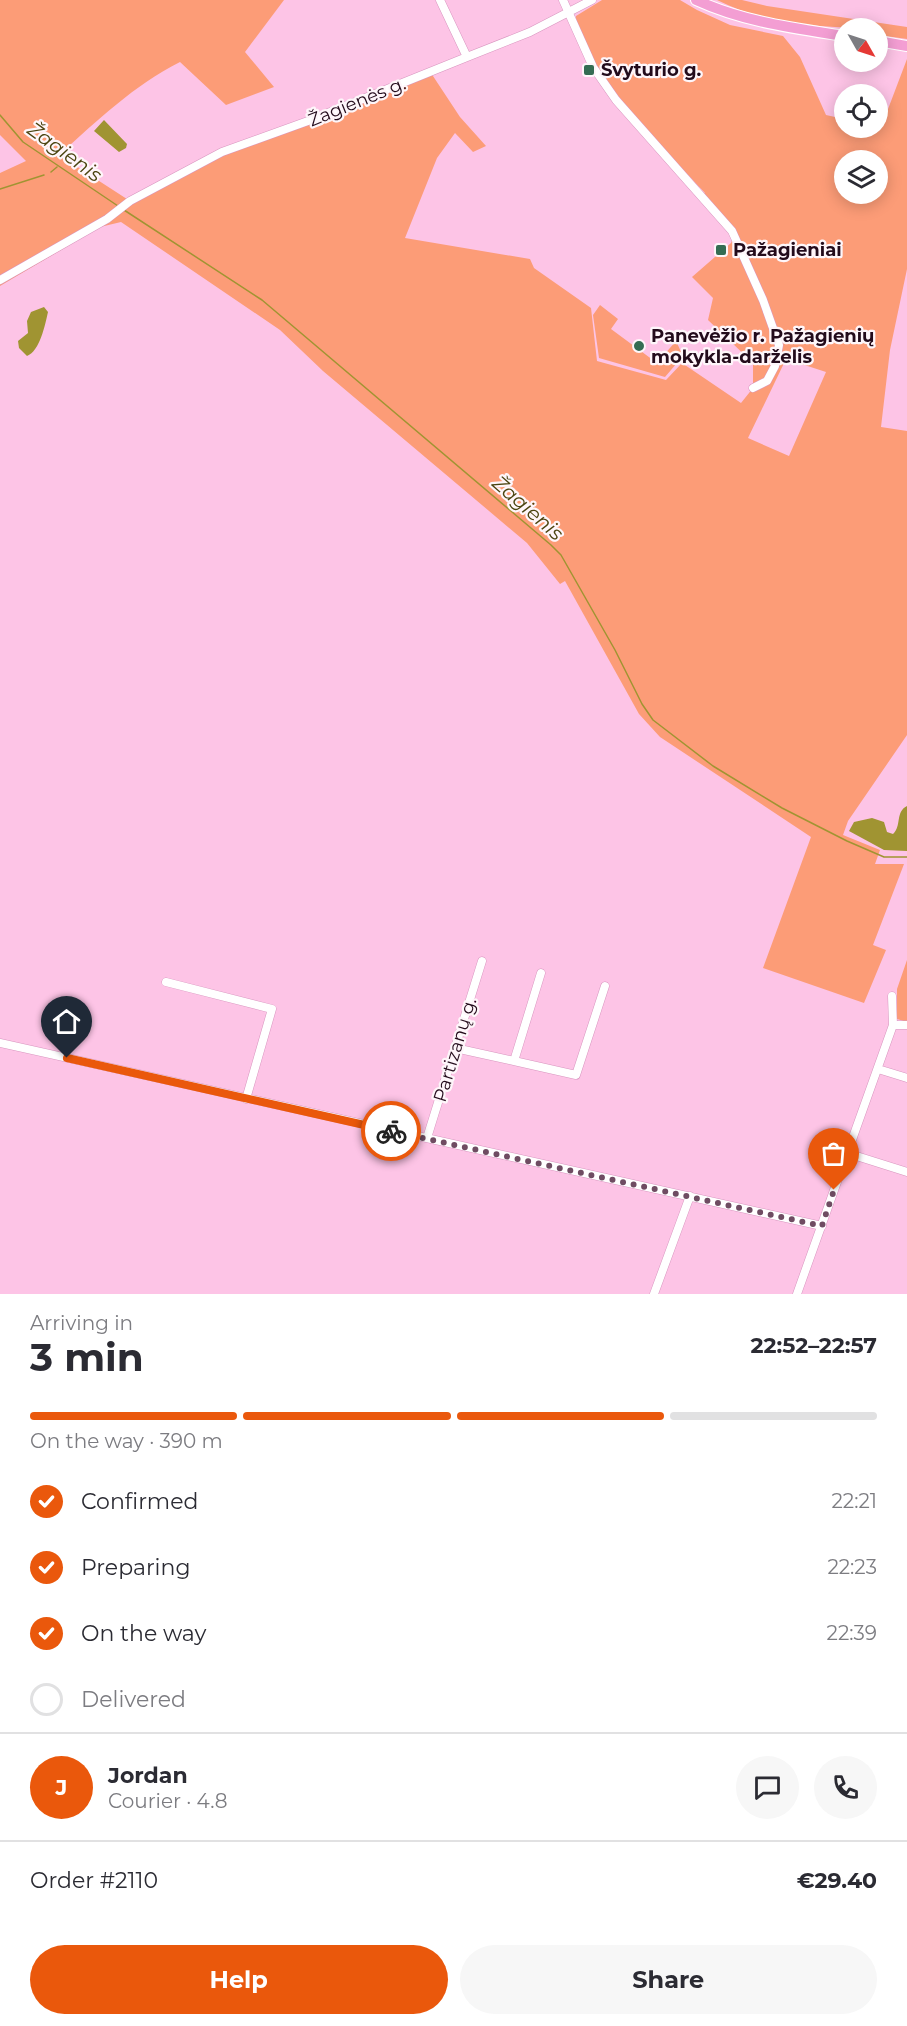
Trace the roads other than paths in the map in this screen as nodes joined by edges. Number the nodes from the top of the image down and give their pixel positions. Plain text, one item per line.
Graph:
1 (440, 0) edge
2 (563, 0) edge
3 (592, 0) edge
4 (696, 0) edge
5 (568, 12) junction
6 (834, 34) edge
7 (888, 43) edge
8 (907, 46) edge
9 (467, 57) junction
10 (0, 280) edge
11 (753, 388) dead end
12 (482, 961) dead end
13 (541, 973) dead end
14 (166, 982) dead end
15 (605, 986) dead end
16 (892, 996) dead end
17 (893, 1025) junction
18 (907, 1025) edge
19 (0, 1042) edge
20 (455, 1048) junction
21 (514, 1061) junction
22 (878, 1069) junction
23 (907, 1078) edge
24 (246, 1099) junction
25 (427, 1138) junction
26 (847, 1153) junction
27 (907, 1172) edge
28 (690, 1196) junction
29 (822, 1226) junction
30 (654, 1294) edge
31 (797, 1294) edge

1 - 9 street
2 - 5 street
3 - 5 street, Žagienės g.
4 - 6 highway
5 - 9 street, Žagienės g.
5 - 11 street
7 - 8 highway
9 - 10 street, Žagienės g.
12 - 20 street, Partizanų g.
13 - 21 street
14 - 24 street
15 - 21 street
16 - 17 street
17 - 18 street
17 - 22 street
19 - 24 street
20 - 21 street
20 - 25 street, Partizanų g.
22 - 23 street
22 - 26 street
24 - 25 street
25 - 28 street
26 - 27 street
26 - 29 street
28 - 29 street
28 - 30 street
29 - 31 street

